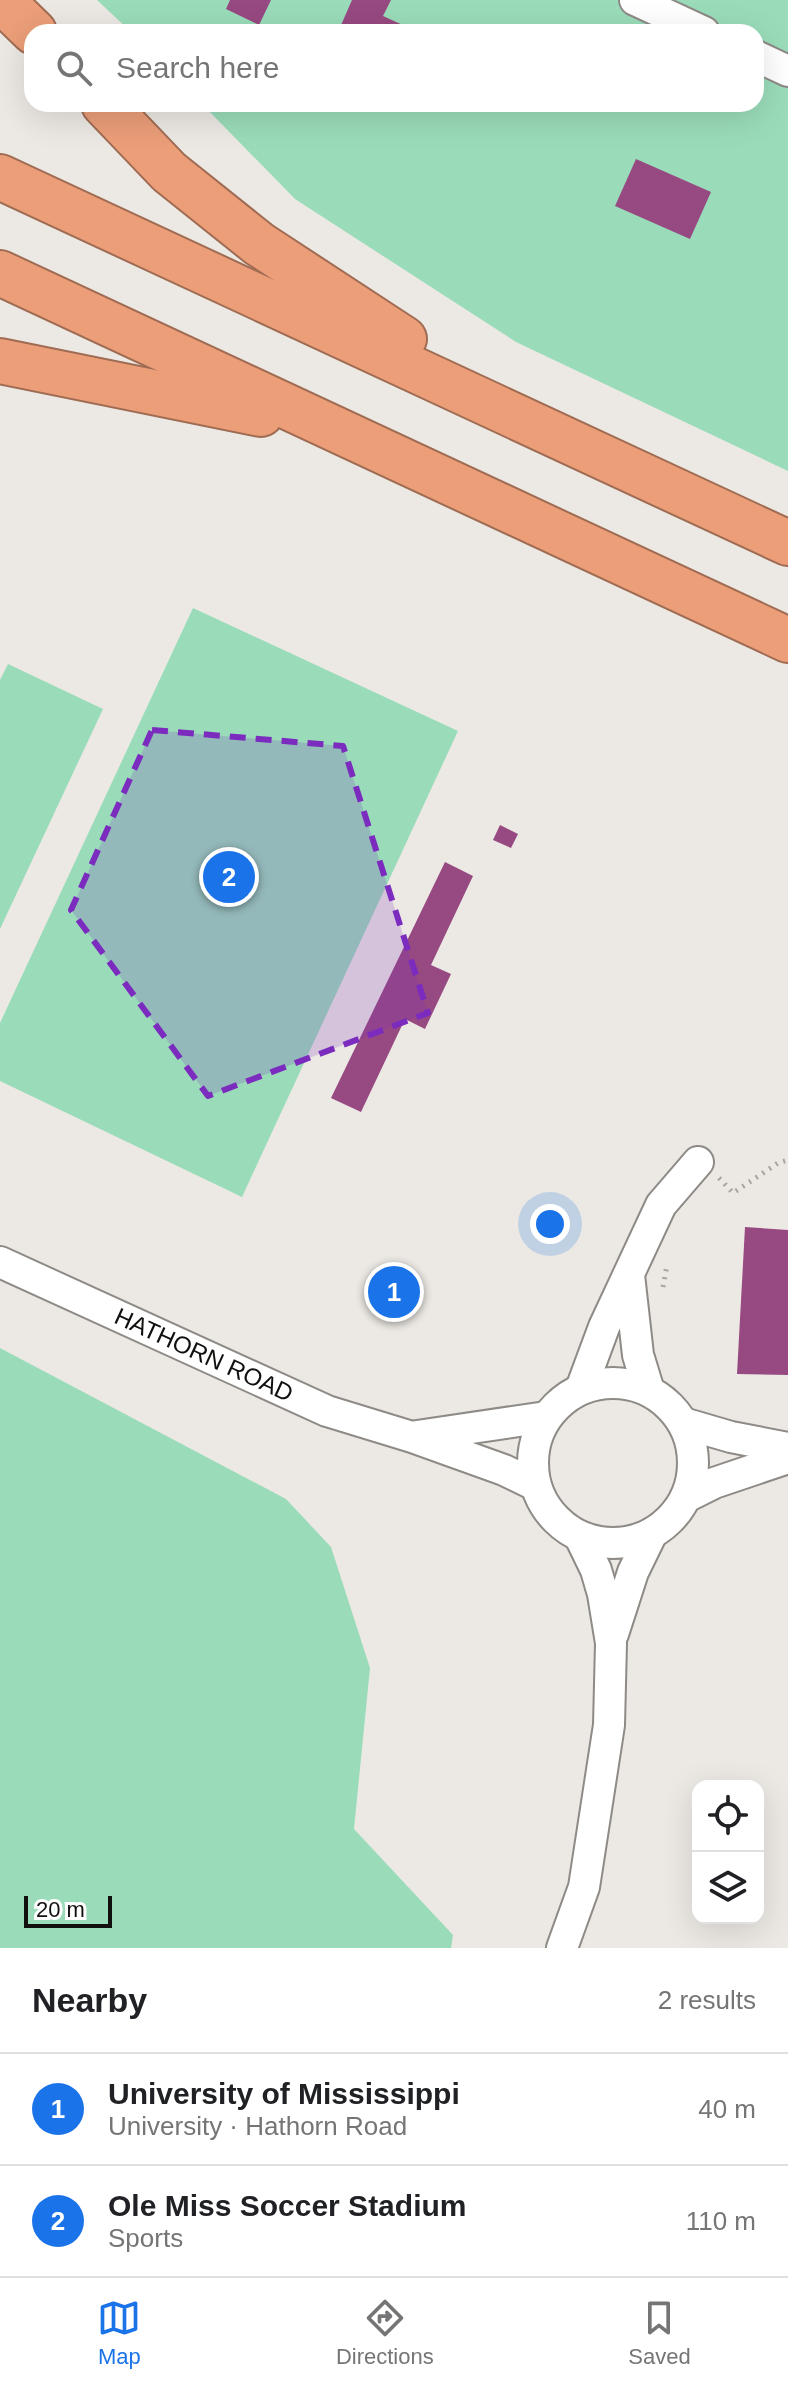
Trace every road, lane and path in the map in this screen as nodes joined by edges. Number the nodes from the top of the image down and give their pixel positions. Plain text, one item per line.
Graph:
1 (1, 0) edge
2 (635, 0) edge
3 (26, 24) edge
4 (687, 24) edge
5 (112, 112) edge
6 (0, 177) edge
7 (0, 273) edge
8 (0, 361) edge
9 (342, 432) junction
10 (555, 434) junction
11 (788, 543) edge
12 (788, 640) edge
13 (788, 1160) edge
14 (704, 1175) joint
15 (670, 1252) dead end
16 (0, 1262) edge
17 (629, 1270) junction
18 (663, 1287) dead end
19 (581, 1389) junction
20 (649, 1391) junction
21 (546, 1417) junction
22 (683, 1423) junction
23 (412, 1437) junction
24 (788, 1448) edge
25 (788, 1458) edge
26 (535, 1485) junction
27 (686, 1497) junction
28 (652, 1533) junction
29 (580, 1537) junction
30 (611, 1643) junction
31 (562, 1948) edge

1 - 3 highway
2 - 4 street
5 - 10 highway
6 - 10 highway
7 - 9 highway
8 - 9 highway
9 - 12 highway
10 - 11 highway
13 - 14 path
14 - 17 street
15 - 18 path
16 - 23 street, HATHORN ROAD
17 - 19 street
17 - 20 street
19 - 20 street
19 - 21 street
20 - 22 street
21 - 23 street, HATHORN ROAD
21 - 26 street
22 - 24 street
22 - 27 street
23 - 26 street, HATHORN ROAD
25 - 27 street
26 - 29 street
27 - 28 street
28 - 29 street
28 - 30 street
29 - 30 street
30 - 31 street

